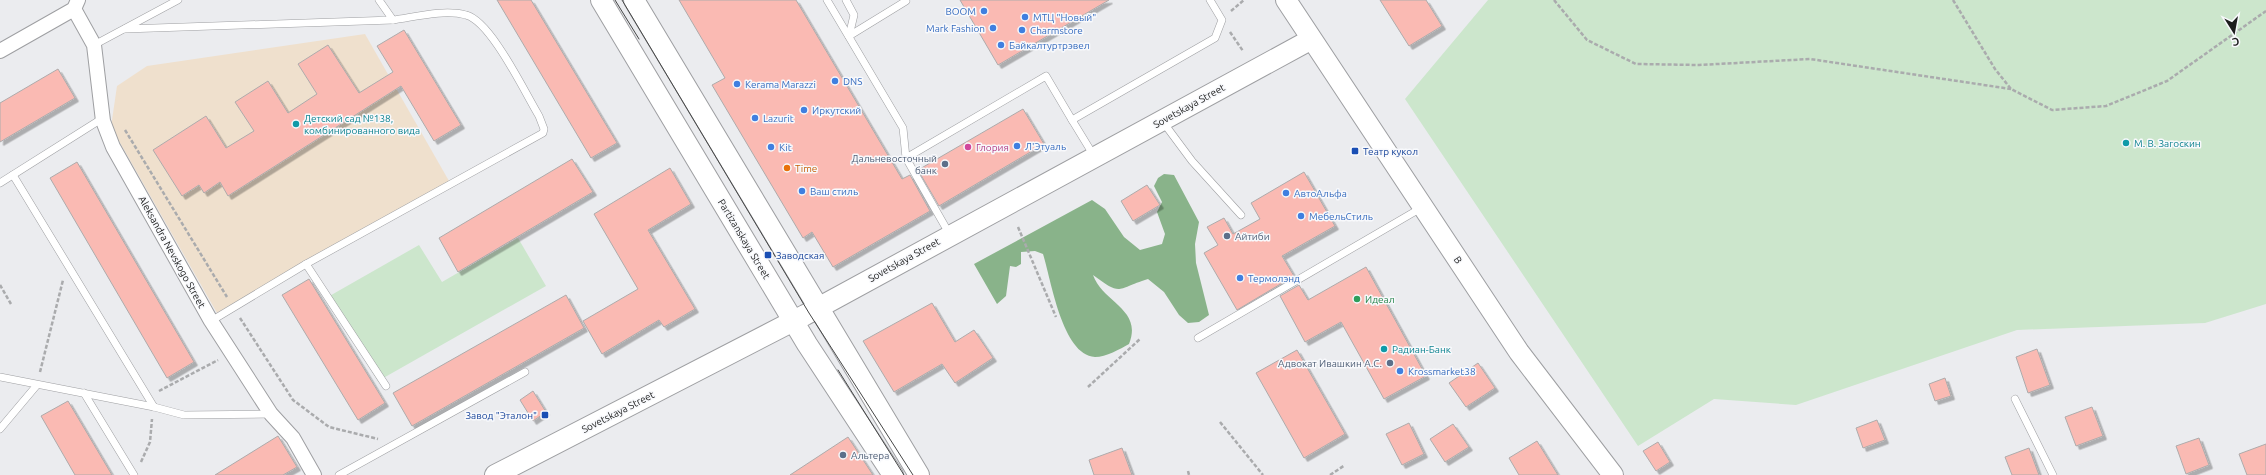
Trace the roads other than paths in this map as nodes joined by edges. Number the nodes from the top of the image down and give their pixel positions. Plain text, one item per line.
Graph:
1 (178, 0) edge
2 (379, 0) edge
3 (600, 0) edge
4 (634, 0) edge
5 (827, 0) edge
6 (846, 0) edge
7 (1210, 0) edge
8 (1286, 0) edge
9 (906, 2) dead end
10 (76, 5) edge
11 (393, 20) junction
12 (125, 29) junction
13 (849, 36) junction
14 (1310, 40) junction
15 (94, 45) junction
16 (0, 51) edge
17 (103, 118) junction
18 (1072, 120) junction
19 (1162, 121) junction
20 (1094, 157) junction
21 (906, 158) junction
22 (13, 175) junction
23 (0, 183) edge
24 (1423, 207) junction
25 (1241, 215) dead end
26 (950, 236) junction
27 (306, 264) junction
28 (819, 307) junction
29 (793, 321) junction
30 (211, 322) junction
31 (1198, 338) dead end
32 (525, 372) dead end
33 (0, 377) edge
34 (37, 385) junction
35 (386, 386) dead end
36 (84, 393) junction
37 (2014, 398) dead end
38 (154, 407) junction
39 (270, 414) junction
40 (0, 428) edge
41 (136, 472) edge
42 (314, 475) edge
43 (339, 475) edge
44 (495, 475) edge
45 (893, 475) edge
46 (919, 475) edge
47 (1613, 475) edge
48 (2053, 475) edge

1 - 12 lane
2 - 11 lane
3 - 29 street, Partizanskaya Street
4 - 28 street
5 - 13 lane
6 - 13 lane
7 - 18 lane
8 - 14 street, B
9 - 13 lane
10 - 15 street, Aleksandra Nevskogo Street
10 - 16 street
11 - 12 lane
11 - 27 lane
12 - 15 lane
13 - 21 lane
14 - 19 street, Sovetskaya Street
14 - 24 street, B
15 - 17 street, Aleksandra Nevskogo Street
17 - 22 lane
17 - 30 street, Aleksandra Nevskogo Street
18 - 20 lane
18 - 21 lane
19 - 20 street, Sovetskaya Street
19 - 25 lane
20 - 26 street, Sovetskaya Street
21 - 26 lane
22 - 23 lane
22 - 38 lane
24 - 31 lane
24 - 47 street, B
26 - 28 street, Sovetskaya Street
27 - 30 lane
27 - 35 lane
28 - 29 street, Sovetskaya Street
28 - 46 street
29 - 44 street, Sovetskaya Street
29 - 45 street, Partizanskaya Street
30 - 39 street, Aleksandra Nevskogo Street
32 - 43 lane
33 - 34 lane
34 - 36 lane
34 - 40 lane
36 - 38 lane
36 - 41 lane
37 - 48 lane
38 - 39 lane
39 - 42 street, Aleksandra Nevskogo Street

